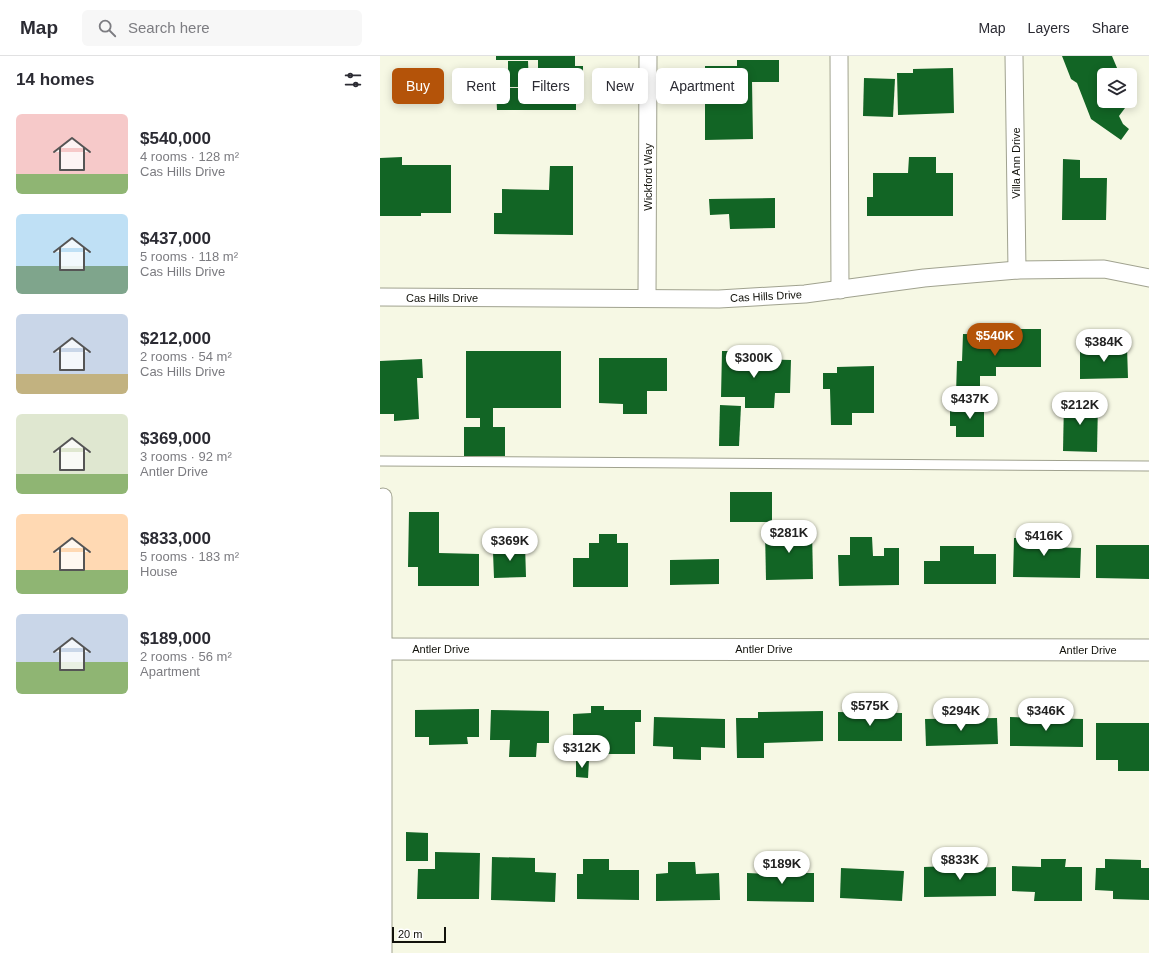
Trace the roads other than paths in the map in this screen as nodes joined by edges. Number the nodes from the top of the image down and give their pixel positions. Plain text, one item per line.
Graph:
1 (648, 56) edge
2 (839, 56) edge
3 (1014, 56) edge
4 (1017, 270) junction
5 (1149, 278) edge
6 (840, 290) junction
7 (380, 297) edge
8 (647, 298) junction
9 (380, 461) edge
10 (1149, 466) edge
11 (383, 497) dead end
12 (382, 649) edge
13 (1149, 650) edge
14 (383, 953) edge

1 - 8 street, Wickford Way
2 - 6 street
3 - 4 street, Villa Ann Drive
4 - 5 street, Cas Hills Drive
4 - 6 street, Cas Hills Drive
6 - 8 street, Cas Hills Drive
7 - 8 street, Cas Hills Drive
9 - 10 lane
11 - 12 street
12 - 13 street, Antler Drive
12 - 14 street

